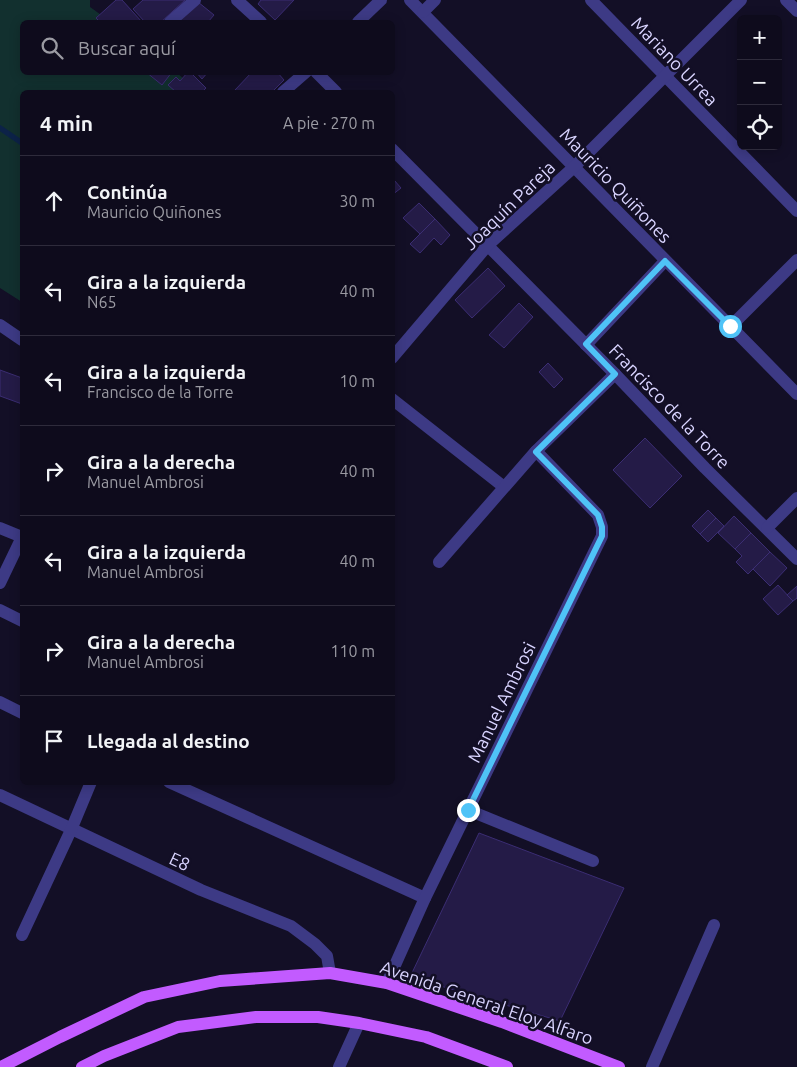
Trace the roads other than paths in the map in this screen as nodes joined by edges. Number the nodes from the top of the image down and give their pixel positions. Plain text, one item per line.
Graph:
1 (195, 0) edge
2 (236, 0) edge
3 (381, 0) edge
4 (410, 0) edge
5 (435, 0) edge
6 (591, 0) edge
7 (741, 0) edge
8 (786, 0) edge
9 (797, 11) edge
10 (423, 12) junction
11 (172, 20) edge
12 (259, 20) edge
13 (360, 20) edge
14 (303, 75) edge
15 (319, 75) edge
16 (665, 75) junction
17 (285, 90) edge
18 (334, 90) edge
19 (395, 152) edge
20 (574, 167) junction
21 (797, 211) edge
22 (488, 246) junction
23 (797, 260) edge
24 (665, 261) junction
25 (0, 325) edge
26 (730, 326) junction
27 (20, 339) edge
28 (586, 344) junction
29 (395, 354) edge
30 (615, 374) junction
31 (797, 394) edge
32 (395, 401) edge
33 (536, 452) junction
34 (504, 488) junction
35 (797, 498) edge
36 (0, 528) edge
37 (767, 528) junction
38 (20, 536) edge
39 (20, 541) edge
40 (797, 559) edge
41 (439, 562) dead end
42 (0, 583) edge
43 (0, 610) edge
44 (20, 620) edge
45 (0, 702) edge
46 (20, 712) edge
47 (90, 785) edge
48 (175, 785) edge
49 (0, 795) edge
50 (468, 810) junction
51 (72, 830) junction
52 (593, 861) dead end
53 (425, 898) junction
54 (714, 925) dead end
55 (22, 935) dead end
56 (330, 972) junction
57 (387, 983) junction
58 (359, 1023) junction
59 (1, 1067) edge
60 (82, 1067) edge
61 (339, 1067) edge
62 (507, 1067) edge
63 (619, 1067) edge
64 (652, 1067) edge

1 - 11 street
2 - 12 street
3 - 13 street
4 - 10 street, Mauricio Quiñones
5 - 10 street
6 - 16 street, Mariano Urrea
7 - 16 street, Joaquín Pareja
8 - 9 street
10 - 20 street, Mauricio Quiñones
14 - 17 street
15 - 18 street
16 - 20 street, Joaquín Pareja
16 - 21 street, Mariano Urrea
19 - 22 street, Francisco de la Torre
20 - 22 street, Joaquín Pareja
20 - 24 street, Mauricio Quiñones
22 - 28 street, Francisco de la Torre
22 - 29 street, Joaquín Pareja
23 - 26 street
24 - 26 street, Mauricio Quiñones
24 - 28 street
25 - 27 street
26 - 31 street, Mauricio Quiñones
28 - 30 street, Francisco de la Torre
30 - 33 street
30 - 37 street, Francisco de la Torre
32 - 34 street
33 - 34 street
33 - 50 street, Manuel Ambrosi
34 - 41 street
35 - 37 street
36 - 38 street
37 - 40 street, Francisco de la Torre
39 - 42 street
43 - 44 street
45 - 46 street
47 - 51 street
48 - 53 street
49 - 51 street, E8
50 - 52 street
50 - 53 street, Manuel Ambrosi
51 - 55 street
51 - 56 street, E8
53 - 57 street, Manuel Ambrosi
54 - 64 street
56 - 57 main road, Avenida General Eloy Alfaro
56 - 59 main road, Avenida General Eloy Alfaro
57 - 63 main road, Avenida General Eloy Alfaro
58 - 60 main road
58 - 61 street
58 - 62 main road

